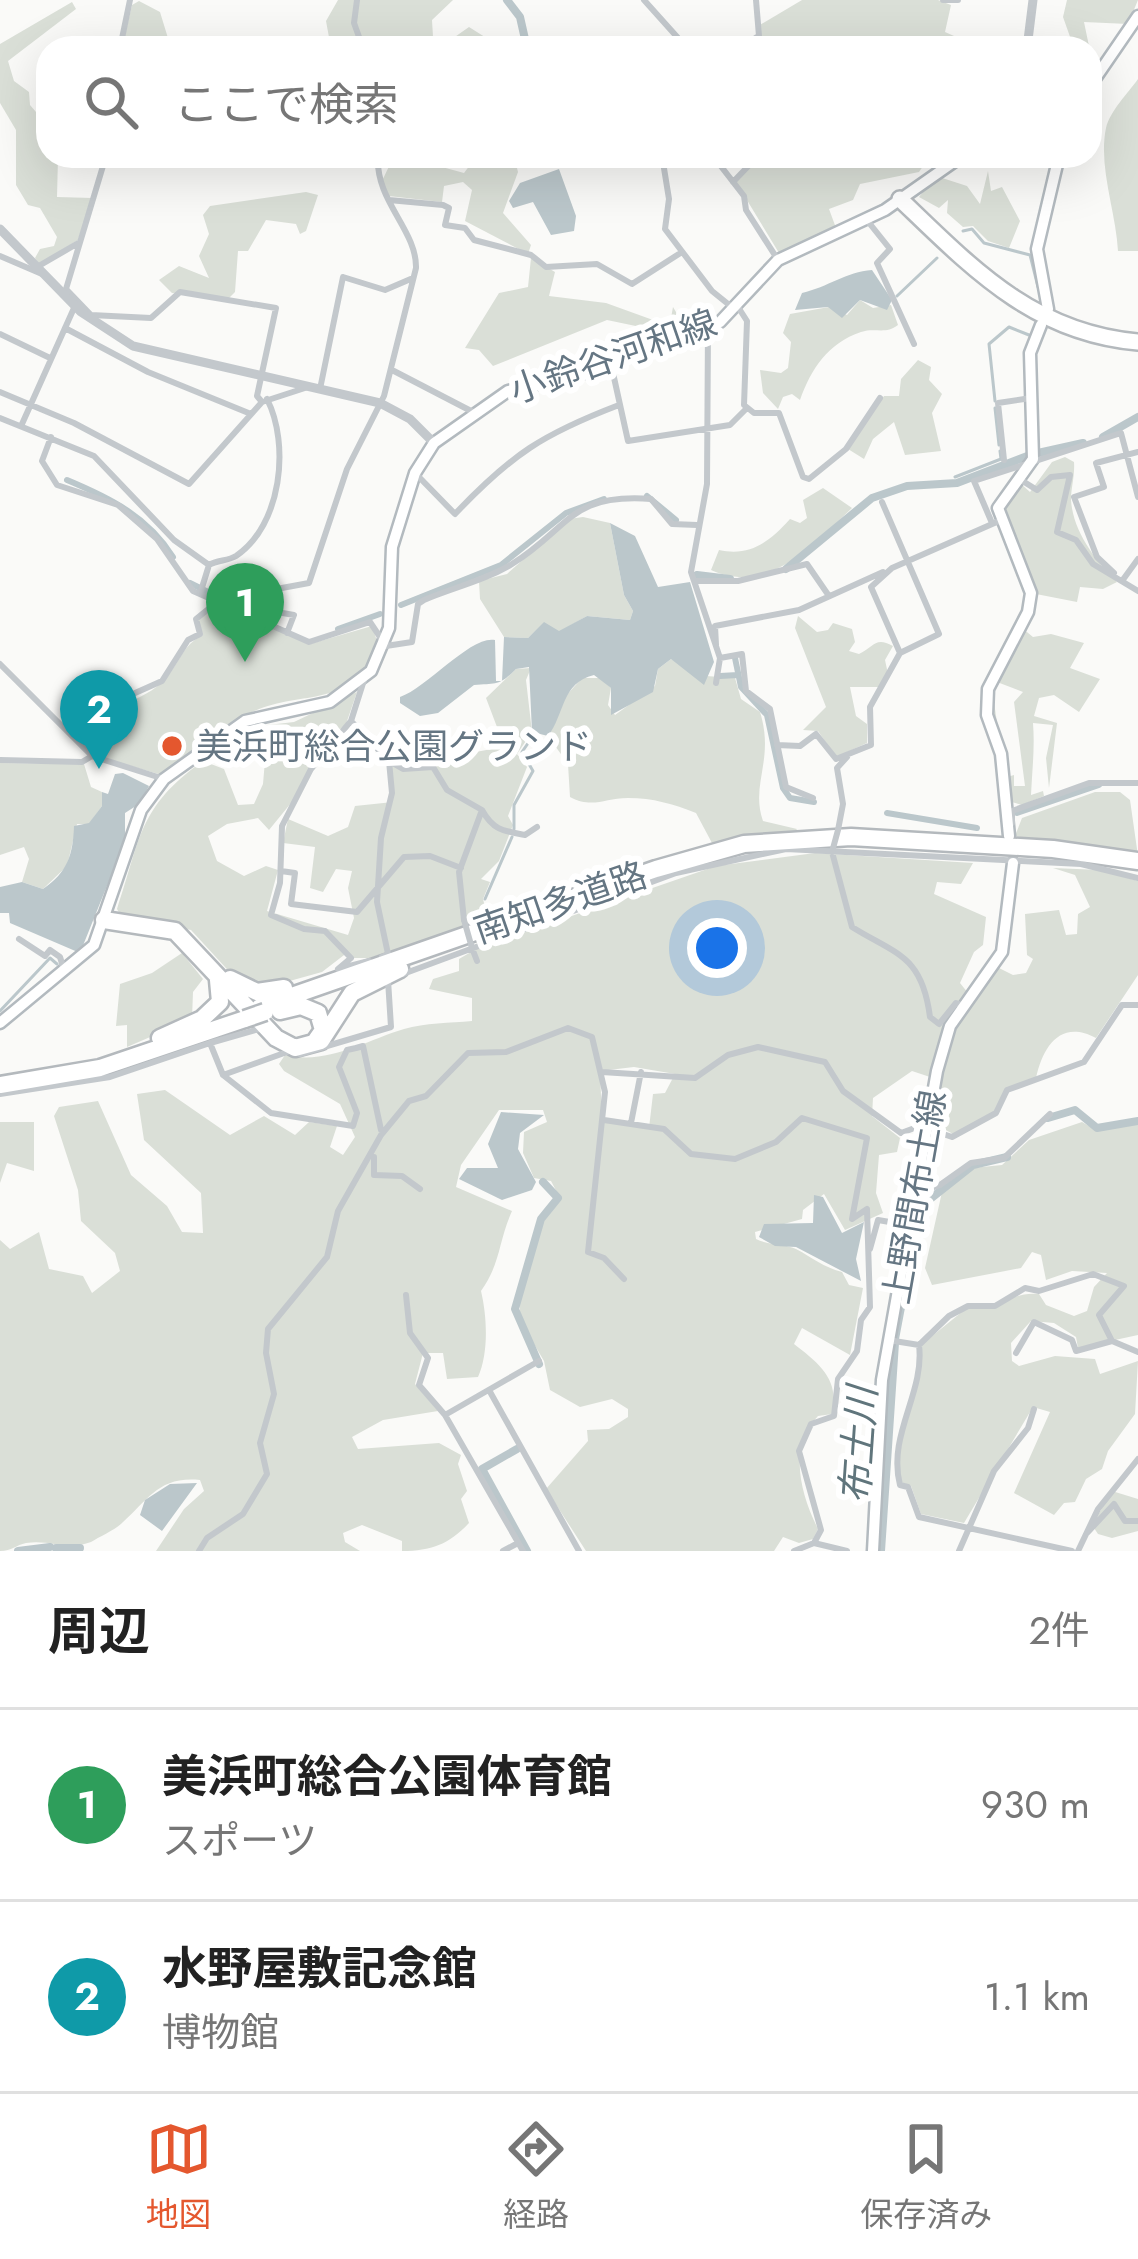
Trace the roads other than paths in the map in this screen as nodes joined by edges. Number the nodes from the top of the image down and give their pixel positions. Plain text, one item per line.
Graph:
1 (130, 0) edge
2 (357, 0) edge
3 (644, 0) edge
4 (756, 0) edge
5 (943, 0) edge
6 (958, 0) edge
7 (1033, 0) edge
8 (1136, 22) edge
9 (122, 36) edge
10 (359, 36) edge
11 (676, 36) edge
12 (757, 36) edge
13 (1028, 36) edge
14 (1102, 69) edge
15 (102, 168) edge
16 (377, 168) edge
17 (664, 168) edge
18 (722, 168) edge
19 (746, 168) edge
20 (945, 168) edge
21 (1056, 168) edge
22 (733, 182) junction
23 (903, 197) junction
24 (389, 200) junction
25 (866, 219) junction
26 (0, 229) edge
27 (80, 242) junction
28 (682, 252) junction
29 (0, 256) edge
30 (778, 260) junction
31 (41, 271) junction
32 (413, 278) junction
33 (64, 291) junction
34 (737, 309) junction
35 (1048, 309) dead end
36 (1041, 325) dead end
37 (708, 327) junction
38 (65, 328) junction
39 (0, 334) edge
40 (1138, 339) edge
41 (914, 344) dead end
42 (50, 358) junction
43 (611, 364) junction
44 (392, 370) junction
45 (261, 376) junction
46 (314, 388) junction
47 (0, 392) edge
48 (880, 398) dead end
49 (1034, 398) junction
50 (265, 400) junction
51 (380, 403) junction
52 (29, 405) junction
53 (619, 406) junction
54 (746, 409) junction
55 (473, 412) junction
56 (251, 413) junction
57 (0, 418) edge
58 (22, 424) junction
59 (707, 427) junction
60 (52, 437) junction
61 (434, 443) junction
62 (1138, 452) edge
63 (1127, 454) junction
64 (1033, 459) junction
65 (1004, 460) dead end
66 (415, 473) junction
67 (1019, 478) junction
68 (1138, 497) edge
69 (882, 502) dead end
70 (996, 522) junction
71 (698, 525) junction
72 (1138, 559) edge
73 (908, 560) junction
74 (209, 565) junction
75 (892, 568) junction
76 (696, 580) junction
77 (1122, 580) junction
78 (1138, 591) edge
79 (202, 592) junction
80 (829, 596) junction
81 (217, 602) junction
82 (289, 631) junction
83 (386, 646) junction
84 (900, 653) junction
85 (718, 654) junction
86 (0, 664) edge
87 (364, 679) junction
88 (716, 683) dead end
89 (351, 721) junction
90 (73, 736) junction
91 (777, 745) junction
92 (849, 755) junction
93 (92, 756) junction
94 (0, 760) edge
95 (389, 761) junction
96 (164, 778) junction
97 (1138, 783) edge
98 (813, 798) dead end
99 (482, 810) junction
100 (537, 826) dead end
101 (1009, 836) joint
102 (832, 852) junction
103 (1013, 862) junction
104 (461, 868) junction
105 (1138, 869) edge
106 (281, 871) junction
107 (379, 884) junction
108 (104, 920) junction
109 (471, 933) junction
110 (19, 940) dead end
111 (450, 947) junction
112 (477, 961) dead end
113 (66, 973) junction
114 (221, 977) junction
115 (388, 980) junction
116 (1138, 1005) edge
117 (962, 1008) junction
118 (255, 1014) junction
119 (0, 1023) edge
120 (208, 1038) junction
121 (329, 1043) junction
122 (355, 1043) junction
123 (284, 1051) junction
124 (116, 1058) junction
125 (602, 1072) junction
126 (641, 1072) junction
127 (223, 1075) junction
128 (0, 1086) edge
129 (1050, 1114) dead end
130 (604, 1120) junction
131 (631, 1124) junction
132 (925, 1127) junction
133 (381, 1135) junction
134 (375, 1147) junction
135 (420, 1189) dead end
136 (913, 1194) junction
137 (908, 1225) junction
138 (867, 1264) junction
139 (624, 1279) dead end
140 (406, 1295) dead end
141 (888, 1340) junction
142 (1112, 1341) junction
143 (919, 1345) junction
144 (1016, 1352) dead end
145 (1138, 1352) edge
146 (538, 1361) dead end
147 (489, 1390) junction
148 (1034, 1409) dead end
149 (445, 1415) junction
150 (1138, 1460) edge
151 (1138, 1521) edge
152 (965, 1527) junction
153 (1084, 1536) junction
154 (814, 1543) junction
155 (520, 1547) edge
156 (199, 1551) edge
157 (503, 1551) edge
158 (579, 1551) edge
159 (794, 1551) edge
160 (847, 1551) edge
161 (873, 1551) edge
162 (959, 1551) edge
163 (1075, 1551) edge

1 - 9 street
2 - 10 street
3 - 11 street
4 - 12 street
5 - 6 street
7 - 13 street
8 - 14 main road
15 - 27 street
16 - 24 street
17 - 28 street
18 - 22 street
19 - 22 street
20 - 23 main road, 小鈴谷河和線
21 - 35 main road
22 - 30 street
23 - 25 main road, 小鈴谷河和線
23 - 40 highway
24 - 28 street
24 - 32 street
25 - 30 main road, 小鈴谷河和線
25 - 41 street
26 - 31 street
27 - 31 street
27 - 33 street
28 - 34 street
29 - 31 street
30 - 34 main road, 小鈴谷河和線
31 - 33 street
32 - 44 street
32 - 46 street
33 - 38 street
33 - 45 street
33 - 45 street
34 - 37 main road, 小鈴谷河和線
34 - 54 street
36 - 49 main road
37 - 43 main road, 小鈴谷河和線
37 - 59 street
38 - 42 street
38 - 56 street
39 - 42 street
42 - 52 street
43 - 53 street
43 - 55 main road, 小鈴谷河和線
44 - 51 street
44 - 55 street
45 - 46 street
45 - 50 street
46 - 50 street
46 - 51 street
47 - 52 street
48 - 54 street
49 - 64 main road
49 - 65 street
50 - 56 street
50 - 74 street
51 - 61 street
51 - 82 street
52 - 56 street
52 - 58 street
53 - 59 street
53 - 66 street
54 - 59 street
55 - 61 main road, 小鈴谷河和線
57 - 58 street
58 - 60 street
59 - 71 street
60 - 74 street
60 - 79 street
61 - 66 main road, 小鈴谷河和線
62 - 63 street
63 - 64 street
63 - 68 street
63 - 77 street
64 - 67 main road
64 - 70 street
66 - 83 main road, 小鈴谷河和線
67 - 70 main road
67 - 77 street
69 - 73 street
70 - 73 street
70 - 101 main road
71 - 76 street
71 - 83 street
72 - 77 street
73 - 75 street
73 - 84 street
74 - 79 street
75 - 80 street
75 - 84 street
76 - 80 street
76 - 85 street
77 - 78 street
79 - 81 street
80 - 85 street
81 - 82 street
81 - 90 street
82 - 83 street
83 - 87 main road
84 - 92 street
85 - 88 street
85 - 91 street
86 - 90 street
87 - 89 street
87 - 96 main road
89 - 95 street
89 - 106 street
90 - 93 street
91 - 92 street
91 - 98 street
92 - 102 street, bridge
93 - 94 street
93 - 96 street
95 - 99 street
95 - 107 street
96 - 108 main road
97 - 101 street
99 - 100 street
99 - 104 street
102 - 103 street
102 - 109 street
102 - 117 street
103 - 105 street
103 - 117 main road, 上野間布土線
104 - 107 street
104 - 109 street
105 - 109 highway, 南知多道路
105 - 111 highway, 南知多道路
106 - 107 street
106 - 107 street
108 - 113 main road
108 - 114 highway
109 - 112 street
109 - 114 highway
109 - 115 street
109 - 118 highway, 南知多道路
110 - 113 street
111 - 114 highway
111 - 118 highway, 南知多道路
113 - 119 main road
114 - 118 highway
114 - 124 highway
115 - 121 street
115 - 122 street
116 - 132 street
117 - 132 main road, 上野間布土線
118 - 120 highway, 南知多道路
118 - 124 highway, 南知多道路
120 - 123 street
120 - 127 street
120 - 128 highway, 南知多道路
121 - 122 street
121 - 123 street
122 - 127 street
122 - 133 street
123 - 127 street
124 - 128 highway, 南知多道路
125 - 126 street
125 - 130 street
125 - 133 street
126 - 131 street
126 - 132 street
129 - 136 street
130 - 131 street
130 - 139 street
131 - 138 street
132 - 136 main road, 上野間布土線
133 - 134 street
134 - 135 street
134 - 156 street
136 - 137 main road, 上野間布土線
137 - 138 street
137 - 141 main road, 上野間布土線
138 - 154 street
140 - 149 street
141 - 143 street
141 - 161 main road, 上野間布土線
142 - 143 street
142 - 144 street
142 - 145 street
143 - 152 street
146 - 147 street
147 - 149 street
147 - 158 street
148 - 152 street
149 - 155 street
150 - 153 street
151 - 153 street
152 - 162 street
152 - 163 street
153 - 163 street
154 - 159 street
154 - 160 street
155 - 157 street

